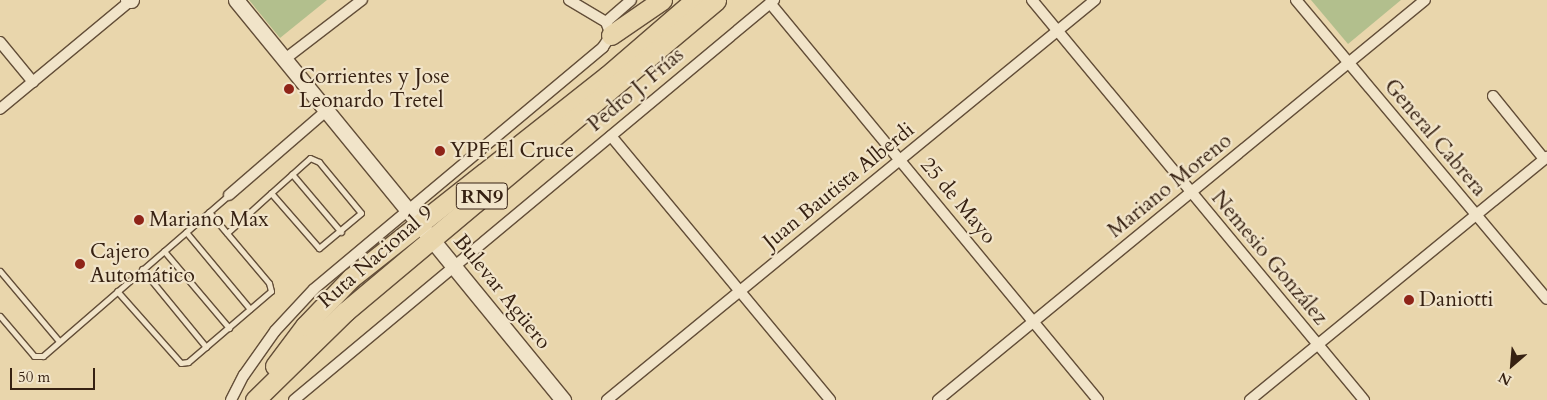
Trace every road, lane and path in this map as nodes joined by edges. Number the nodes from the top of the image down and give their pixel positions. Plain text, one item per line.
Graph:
1 (130, 0) edge
2 (236, 0) edge
3 (362, 0) edge
4 (568, 0) edge
5 (631, 0) edge
6 (662, 0) edge
7 (695, 0) edge
8 (716, 0) edge
9 (1032, 0) edge
10 (1095, 0) edge
11 (1296, 0) edge
12 (1425, 0) edge
13 (772, 2) edge
14 (608, 29) junction
15 (1058, 31) junction
16 (0, 42) edge
17 (285, 59) junction
18 (1349, 63) junction
19 (33, 82) junction
20 (1494, 96) dead end
21 (0, 109) edge
22 (326, 111) junction
23 (611, 136) junction
24 (1546, 158) edge
25 (900, 160) junction
26 (292, 174) junction
27 (1191, 192) junction
28 (271, 193) junction
29 (229, 195) joint
30 (209, 212) junction
31 (1475, 216) junction
32 (413, 217) junction
33 (186, 232) junction
34 (341, 232) junction
35 (227, 233) junction
36 (431, 239) junction
37 (164, 251) junction
38 (452, 265) junction
39 (142, 269) junction
40 (0, 271) edge
41 (117, 291) junction
42 (740, 291) junction
43 (1547, 299) edge
44 (250, 309) junction
45 (0, 316) edge
46 (1033, 322) junction
47 (229, 328) junction
48 (59, 341) junction
49 (1317, 345) junction
50 (206, 347) junction
51 (231, 400) edge
52 (255, 400) edge
53 (294, 400) edge
54 (563, 400) edge
55 (607, 400) edge
56 (830, 400) edge
57 (938, 400) edge
58 (1098, 400) edge
59 (1250, 400) edge
60 (1364, 400) edge

1 - 19 street
2 - 17 street, Bulevar Agüero
3 - 17 street
4 - 14 street
5 - 14 street
6 - 14 highway
7 - 32 highway, Ruta Nacional 9 / RN9
8 - 36 highway, Ruta Nacional 9 / RN9
9 - 15 street, Nemesio González
10 - 15 street, Juan Bautista Alberdi
11 - 18 street, General Cabrera
12 - 18 street, Mariano Moreno
13 - 23 street, Pedro J. Frías
13 - 25 street, 25 de Mayo
14 - 32 street
15 - 25 street, Juan Bautista Alberdi
15 - 27 street, Nemesio González
16 - 19 street
17 - 22 street, Bulevar Agüero
18 - 27 street, Mariano Moreno
18 - 31 street, General Cabrera
19 - 21 street
20 - 24 street
22 - 29 street
22 - 32 street, Bulevar Agüero
23 - 38 street, Pedro J. Frías
23 - 42 street
24 - 31 street
25 - 42 street, Juan Bautista Alberdi
25 - 46 street, 25 de Mayo
26 - 28 lane
26 - 34 lane
26 - 34 lane
27 - 46 street, Mariano Moreno
27 - 49 street, Nemesio González
28 - 34 lane
28 - 35 lane
29 - 30 lane
30 - 33 lane
30 - 35 lane
31 - 43 street, General Cabrera
31 - 49 street
32 - 36 street, Bulevar Agüero
32 - 51 street
32 - 52 highway, Ruta Nacional 9 / RN9
33 - 37 lane
33 - 44 lane
35 - 44 lane
36 - 38 street, Bulevar Agüero
36 - 52 highway, Ruta Nacional 9 / RN9
37 - 39 lane
37 - 47 lane
38 - 53 street, Pedro J. Frías
38 - 54 street, Bulevar Agüero
39 - 41 lane
39 - 50 lane
40 - 48 lane
41 - 48 lane
41 - 50 lane
42 - 55 street, Juan Bautista Alberdi
42 - 56 street
44 - 47 lane
45 - 48 lane
46 - 57 street, Mariano Moreno
46 - 58 street, 25 de Mayo
47 - 50 lane
49 - 59 street
49 - 60 street, Nemesio González

